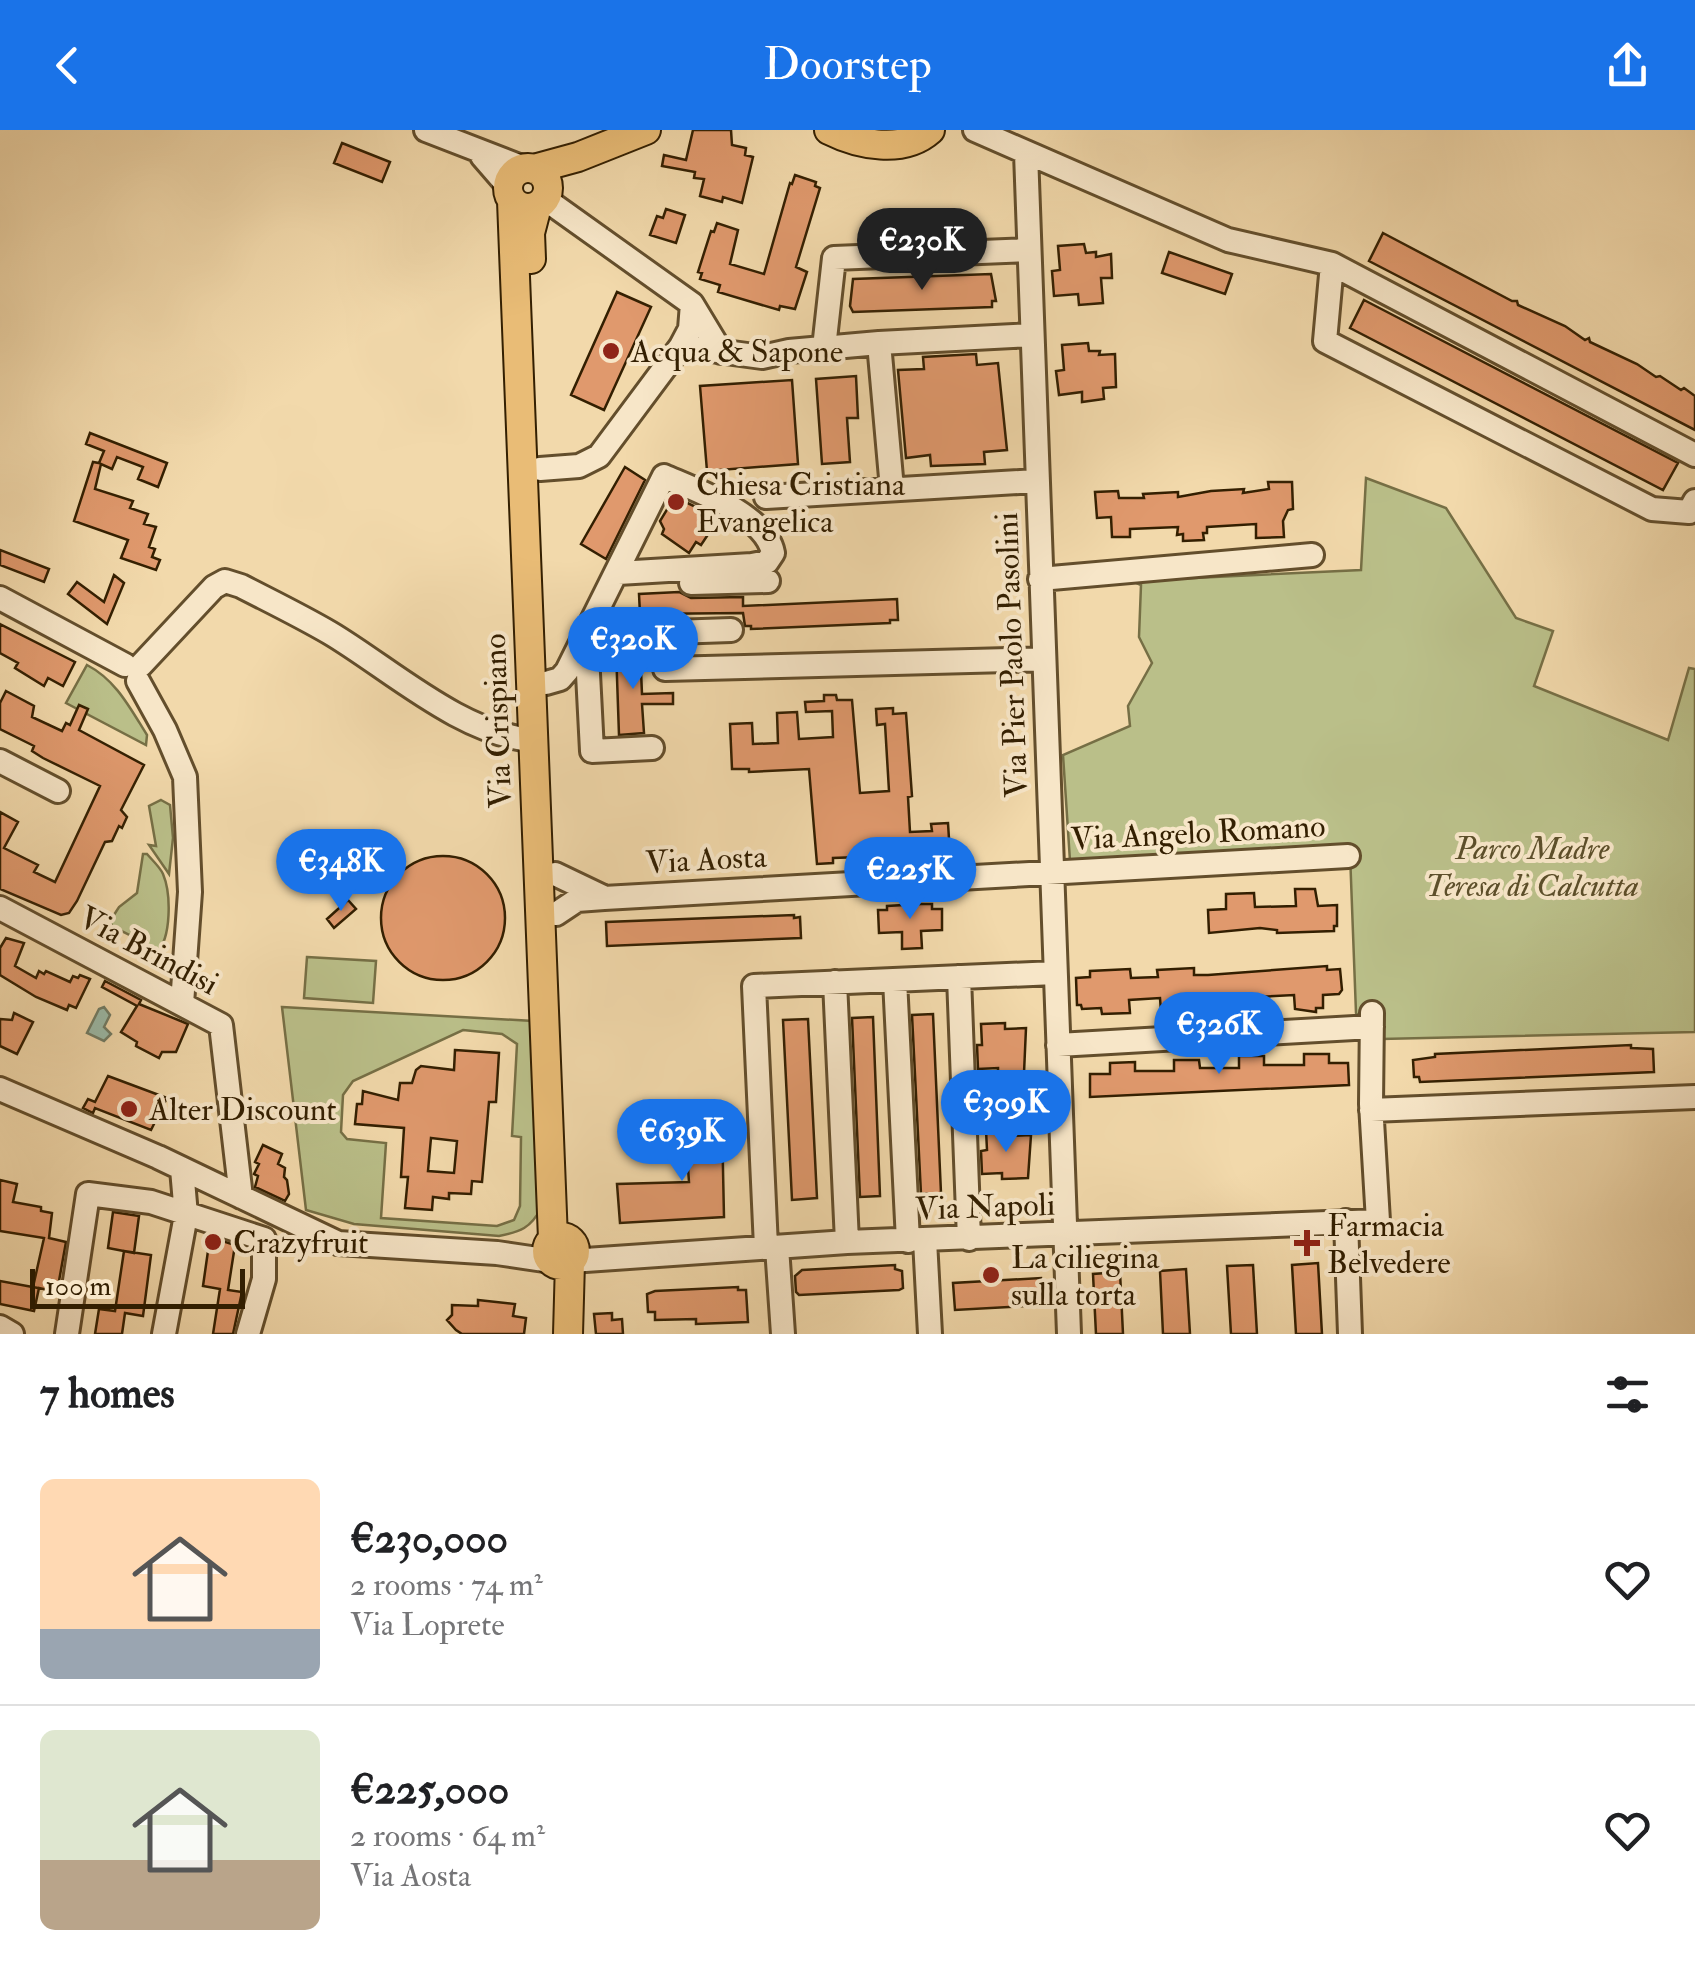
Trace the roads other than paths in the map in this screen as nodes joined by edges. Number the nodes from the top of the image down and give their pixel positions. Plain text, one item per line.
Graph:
1 (426, 130) edge
2 (646, 130) edge
3 (828, 130) edge
4 (930, 130) edge
5 (975, 130) edge
6 (1026, 153) junction
7 (530, 188) junction
8 (1028, 250) junction
9 (1332, 264) junction
10 (692, 304) junction
11 (1030, 335) junction
12 (879, 342) junction
13 (681, 346) junction
14 (824, 348) junction
15 (721, 352) junction
16 (1695, 455) edge
17 (540, 469) junction
18 (1036, 481) junction
19 (892, 489) junction
20 (766, 497) dead end
21 (1695, 502) edge
22 (1312, 555) dead end
23 (618, 572) junction
24 (1040, 579) junction
25 (768, 581) dead end
26 (0, 598) edge
27 (731, 630) dead end
28 (664, 631) junction
29 (586, 635) junction
30 (1043, 659) junction
31 (135, 670) junction
32 (546, 683) junction
33 (533, 740) junction
34 (652, 748) dead end
35 (0, 761) edge
36 (58, 791) dead end
37 (1348, 856) dead end
38 (1052, 873) junction
39 (555, 874) junction
40 (604, 898) junction
41 (0, 908) edge
42 (556, 914) junction
43 (1056, 973) junction
44 (959, 977) junction
45 (895, 980) junction
46 (835, 982) junction
47 (182, 1004) junction
48 (1058, 1045) junction
49 (0, 1089) edge
50 (1695, 1097) edge
51 (1371, 1110) junction
52 (182, 1168) junction
53 (241, 1196) junction
54 (186, 1215) junction
55 (1346, 1222) junction
56 (1065, 1235) junction
57 (969, 1238) junction
58 (916, 1240) junction
59 (847, 1242) junction
60 (772, 1247) junction
61 (562, 1251) junction
62 (0, 1327) edge
63 (12, 1334) edge
64 (67, 1334) edge
65 (164, 1334) edge
66 (248, 1334) edge
67 (552, 1334) edge
68 (568, 1334) edge
69 (783, 1334) edge
70 (930, 1334) edge
71 (1070, 1334) edge
72 (1350, 1334) edge

1 - 7 street
2 - 7 main road
3 - 4 main road
5 - 6 street
6 - 8 street, Via Pier Paolo Pasolini
6 - 9 street
7 - 10 street
7 - 17 main road, Via Crispiano
7 - 33 main road, Via Crispiano
8 - 11 street, Via Pier Paolo Pasolini
8 - 14 street
9 - 16 street
9 - 21 street
10 - 13 street
10 - 15 street
11 - 12 street
11 - 18 street, Via Pier Paolo Pasolini
12 - 14 street
12 - 19 street
13 - 15 street
13 - 17 street
14 - 15 street
17 - 32 main road, Via Crispiano
18 - 19 street
18 - 24 street, Via Pier Paolo Pasolini
19 - 20 street
22 - 24 street
23 - 23 street, Via Crispiano
23 - 29 street, Via Crispiano
24 - 30 street, Via Pier Paolo Pasolini
25 - 29 street, Via Crispiano
26 - 31 street
27 - 28 street
28 - 29 street
28 - 30 street
29 - 32 street, Via Crispiano
29 - 34 street
30 - 38 street, Via Pier Paolo Pasolini
31 - 33 street
31 - 47 street
32 - 39 main road, Via Crispiano
33 - 61 main road, Via Crispiano
35 - 36 street
37 - 38 street, Via Angelo Romano
38 - 40 street, Via Aosta
38 - 43 street, Via Pier Paolo Pasolini
39 - 40 street
39 - 42 main road, Via Crispiano
40 - 42 street
41 - 47 street, Via Brindisi
42 - 61 main road, Via Crispiano
43 - 44 street
43 - 48 street, Via Pier Paolo Pasolini
44 - 45 street
44 - 57 street
45 - 46 street
45 - 58 street
46 - 59 street
46 - 60 street
47 - 53 street, Via Brindisi
48 - 51 street
48 - 56 street, Via Pier Paolo Pasolini
49 - 52 street
50 - 51 street
51 - 55 street
52 - 53 street
52 - 54 street
53 - 61 street
54 - 64 street
54 - 65 street
54 - 66 street
55 - 56 street, Via Napoli
55 - 72 street
56 - 57 street, Via Napoli
56 - 71 street, Via Pier Paolo Pasolini
57 - 58 street, Via Napoli
58 - 59 street, Via Napoli
58 - 70 street
59 - 60 street, Via Napoli
60 - 61 street, Via Napoli
60 - 69 street
61 - 67 main road, Via Crispiano
61 - 68 main road, Via Crispiano
62 - 63 street

